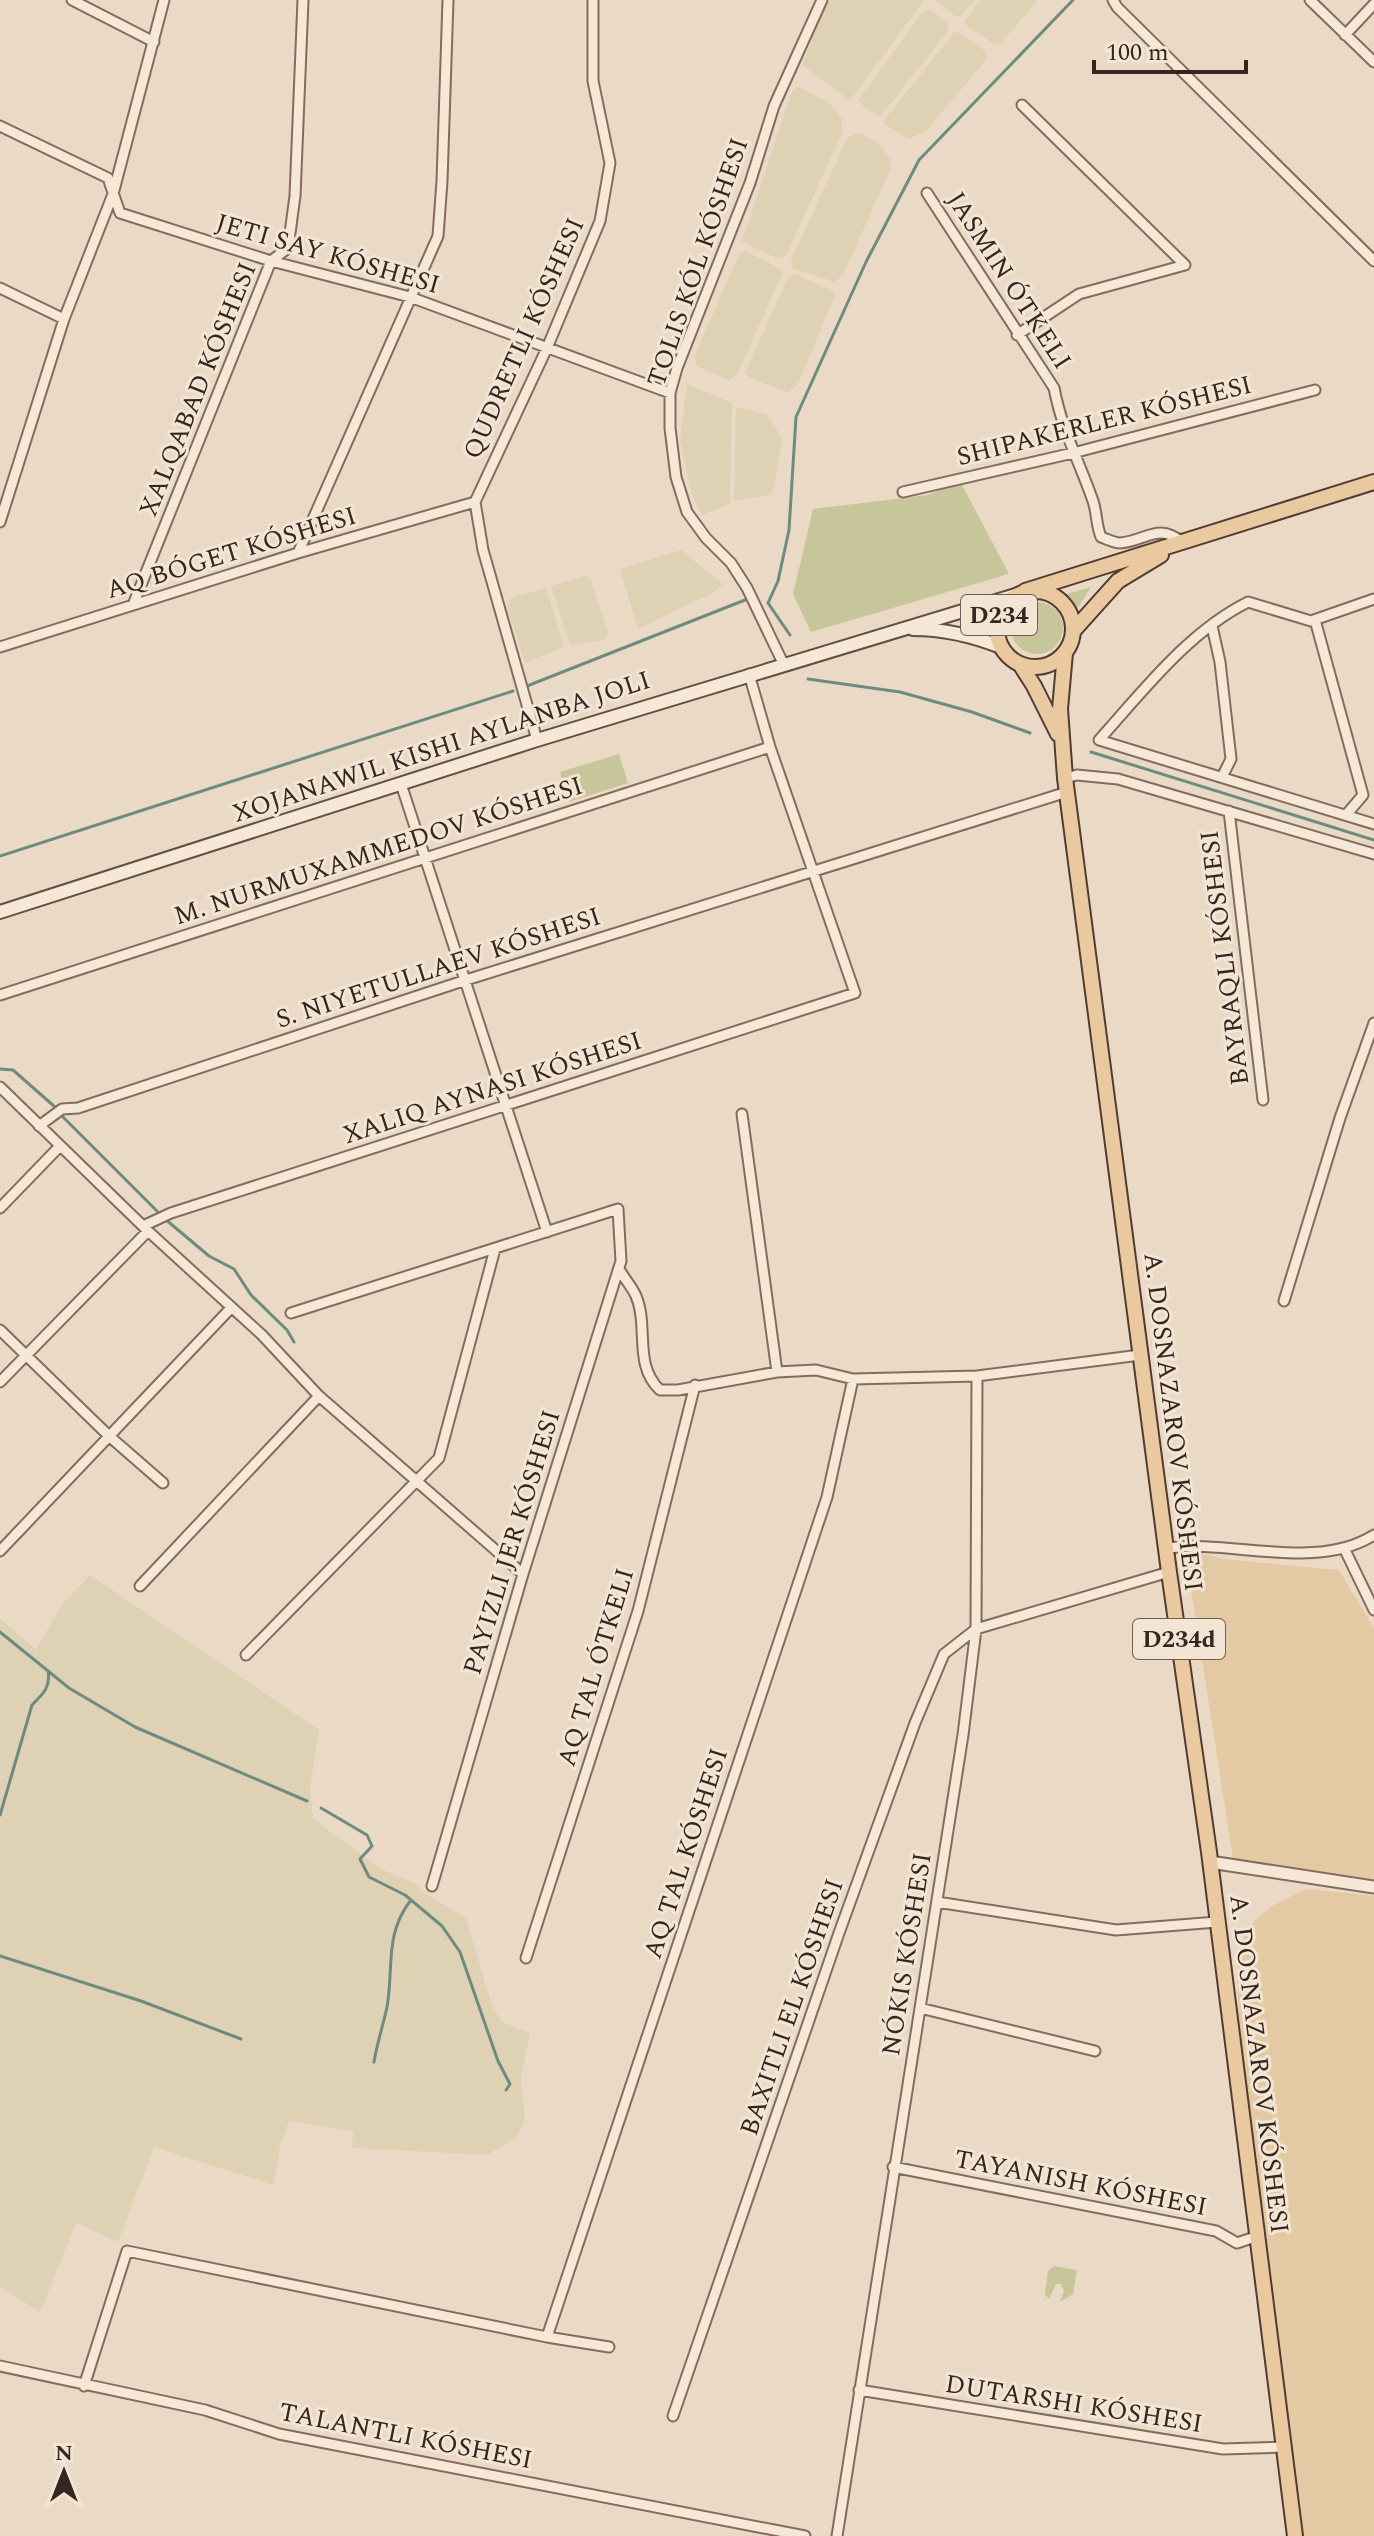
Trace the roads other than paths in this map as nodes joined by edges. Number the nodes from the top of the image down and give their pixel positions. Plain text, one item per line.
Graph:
1 (72, 0) edge
2 (164, 0) edge
3 (303, 0) edge
4 (448, 0) edge
5 (593, 0) edge
6 (822, 0) edge
7 (1113, 0) edge
8 (1310, 0) edge
9 (1374, 4) edge
10 (1345, 35) junction
11 (154, 42) junction
12 (1374, 62) edge
13 (1022, 105) dead end
14 (0, 126) edge
15 (927, 193) dead end
16 (113, 194) junction
17 (271, 261) junction
18 (1374, 261) edge
19 (0, 288) edge
20 (410, 297) junction
21 (64, 319) junction
22 (1017, 335) junction
23 (547, 348) junction
24 (1315, 390) dead end
25 (670, 393) junction
26 (1073, 453) junction
27 (1374, 482) edge
28 (903, 492) dead end
29 (475, 502) junction
30 (0, 522) edge
31 (1182, 542) junction
32 (298, 553) junction
33 (1022, 593) junction
34 (1374, 599) edge
35 (133, 605) junction
36 (1315, 620) junction
37 (1212, 626) junction
38 (897, 630) junction
39 (1074, 630) junction
40 (0, 647) edge
41 (1001, 647) junction
42 (1065, 653) junction
43 (783, 663) junction
44 (1020, 664) junction
45 (749, 674) junction
46 (537, 740) junction
47 (1061, 742) junction
48 (770, 747) junction
49 (1222, 777) junction
50 (401, 784) junction
51 (1066, 785) junction
52 (1229, 811) junction
53 (1346, 815) junction
54 (1374, 824) edge
55 (1374, 854) edge
56 (426, 857) junction
57 (812, 870) junction
58 (0, 912) edge
59 (466, 980) junction
60 (0, 995) edge
61 (1374, 1023) edge
62 (0, 1087) edge
63 (1263, 1100) dead end
64 (507, 1105) junction
65 (742, 1114) dead end
66 (39, 1126) junction
67 (60, 1146) junction
68 (0, 1208) edge
69 (146, 1228) junction
70 (547, 1232) junction
71 (495, 1249) junction
72 (619, 1269) junction
73 (1284, 1301) dead end
74 (231, 1308) junction
75 (291, 1313) dead end
76 (0, 1330) edge
77 (26, 1355) junction
78 (1140, 1355) junction
79 (777, 1372) junction
80 (977, 1376) junction
81 (853, 1379) junction
82 (0, 1382) edge
83 (695, 1385) junction
84 (319, 1396) junction
85 (109, 1436) junction
86 (417, 1482) junction
87 (163, 1483) dead end
88 (1374, 1535) edge
89 (1166, 1548) junction
90 (1345, 1550) junction
91 (0, 1551) edge
92 (1169, 1572) junction
93 (523, 1574) junction
94 (140, 1586) dead end
95 (1374, 1610) edge
96 (976, 1629) junction
97 (246, 1655) dead end
98 (1210, 1862) junction
99 (432, 1886) dead end
100 (1374, 1887) edge
101 (937, 1902) junction
102 (1217, 1922) junction
103 (526, 1958) dead end
104 (920, 2008) junction
105 (1095, 2051) dead end
106 (893, 2167) junction
107 (1258, 2236) junction
108 (547, 2337) junction
109 (609, 2347) dead end
110 (0, 2366) edge
111 (84, 2386) junction
112 (859, 2390) junction
113 (673, 2416) dead end
114 (1284, 2447) junction
115 (805, 2536) edge
116 (837, 2536) edge
117 (1295, 2536) edge

1 - 11 street
2 - 11 street
3 - 17 street, XALQABAD KÓSHESI
4 - 20 street
5 - 23 street, QUDRETLI KÓSHESI
6 - 25 street
7 - 18 street
8 - 10 street
9 - 10 street
10 - 12 street
11 - 16 street
13 - 22 street
14 - 16 street, JETI SAY KÓSHESI
15 - 22 street, JASMIN ÓTKELI
16 - 17 street, JETI SAY KÓSHESI
16 - 21 street
17 - 20 street, JETI SAY KÓSHESI
17 - 35 street, XALQABAD KÓSHESI
19 - 21 street
20 - 23 street, JETI SAY KÓSHESI
20 - 32 street
21 - 30 street
22 - 26 street, JASMIN ÓTKELI
23 - 25 street, JETI SAY KÓSHESI
23 - 29 street, QUDRETLI KÓSHESI
24 - 26 street, SHIPAKERLER KÓSHESI
25 - 43 street
26 - 28 street, SHIPAKERLER KÓSHESI
26 - 31 street, JASMIN ÓTKELI
27 - 31 main road, D234
29 - 32 street, AQ BÓGET KÓSHESI
29 - 46 street
31 - 33 main road, D234
31 - 39 main road, D234
32 - 35 street, AQ BÓGET KÓSHESI
33 - 38 main road, D234
33 - 39 main road, D234
33 - 41 main road, D234
34 - 36 street
35 - 40 street, AQ BÓGET KÓSHESI
36 - 37 street
36 - 53 street
37 - 49 street
37 - 49 street
38 - 41 main road, D234
38 - 43 main road, D234
39 - 42 main road
41 - 44 main road, D234
42 - 44 main road, D234
42 - 47 main road, D234d
43 - 45 main road, D234
44 - 47 main road, D234d
45 - 46 main road, D234
45 - 48 street
46 - 50 main road, D234
47 - 51 main road, A. DOSNAZAROV KÓSHESI / D234d
48 - 56 street, M. NURMUXAMMEDOV KÓSHESI
48 - 57 street
49 - 53 street
50 - 56 street
50 - 58 main road, D234
51 - 52 street, S. NIYETULLAEV KÓSHESI
51 - 57 street, S. NIYETULLAEV KÓSHESI
51 - 78 main road, A. DOSNAZAROV KÓSHESI / D234d
52 - 55 street, S. NIYETULLAEV KÓSHESI
52 - 63 street
53 - 54 street
56 - 59 street
56 - 60 street, M. NURMUXAMMEDOV KÓSHESI
57 - 59 street, S. NIYETULLAEV KÓSHESI
57 - 64 street
59 - 64 street
59 - 66 street, S. NIYETULLAEV KÓSHESI
61 - 73 street
62 - 66 street
64 - 69 street
64 - 70 street
65 - 79 street
66 - 67 street
67 - 68 street
67 - 69 street
69 - 74 street
69 - 77 street
70 - 71 street
70 - 72 street
71 - 75 street
71 - 86 street
72 - 83 street
72 - 93 street
74 - 84 street
74 - 85 street
76 - 77 street
77 - 82 street
77 - 85 street
78 - 80 street
78 - 89 main road, A. DOSNAZAROV KÓSHESI / D234d
79 - 81 street
79 - 83 street
80 - 81 street
80 - 96 street, NÓKIS KÓSHESI
81 - 108 street, AQ TAL KÓSHESI
83 - 103 street, AQ TAL ÓTKELI
84 - 86 street
84 - 94 street
85 - 87 street
85 - 91 street
86 - 93 street
86 - 97 street
88 - 90 street
89 - 90 street
89 - 92 main road, A. DOSNAZAROV KÓSHESI / D234d
90 - 95 street
92 - 96 street
92 - 98 main road, A. DOSNAZAROV KÓSHESI / D234d
93 - 99 street
96 - 101 street, NÓKIS KÓSHESI
96 - 113 street
98 - 100 street
98 - 102 main road, A. DOSNAZAROV KÓSHESI / D234d
101 - 102 street
101 - 104 street, NÓKIS KÓSHESI
102 - 107 main road, A. DOSNAZAROV KÓSHESI / D234d
104 - 105 street
104 - 106 street, NÓKIS KÓSHESI
106 - 107 street
106 - 112 street, NÓKIS KÓSHESI
107 - 114 main road, A. DOSNAZAROV KÓSHESI / D234d
108 - 109 street
108 - 111 street
110 - 111 street
111 - 115 street
112 - 114 street
112 - 116 street, NÓKIS KÓSHESI
114 - 117 main road, A. DOSNAZAROV KÓSHESI / D234d

